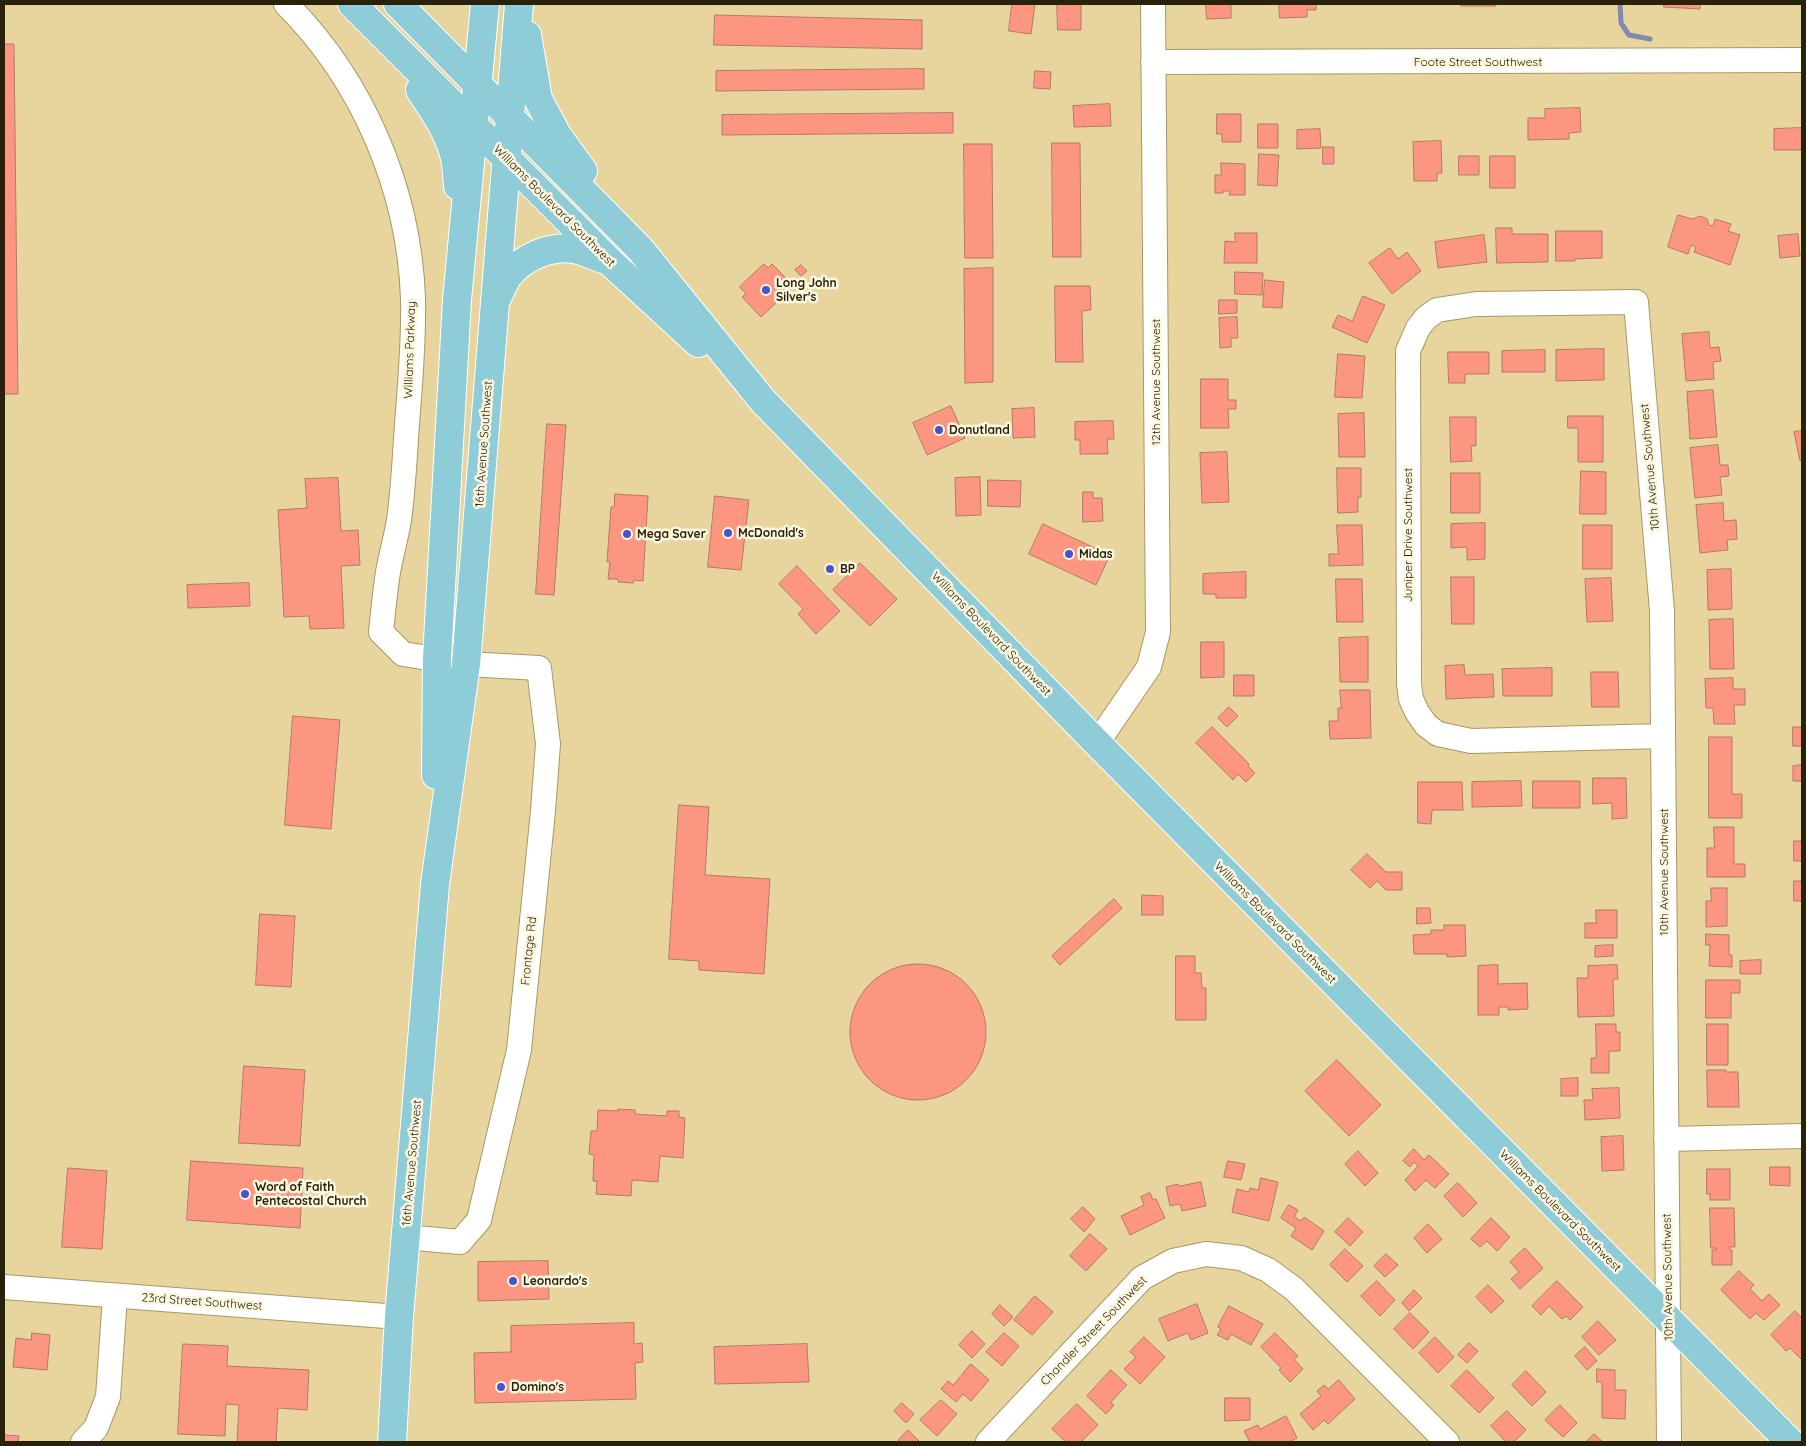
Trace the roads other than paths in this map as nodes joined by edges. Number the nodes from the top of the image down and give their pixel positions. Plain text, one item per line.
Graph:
1 (286, 4) edge
2 (352, 4) edge
3 (398, 4) edge
4 (485, 4) edge
5 (519, 4) edge
6 (524, 4) edge
7 (1153, 4) edge
8 (376, 28) junction
9 (1802, 60) edge
10 (1153, 62) junction
11 (478, 84) junction
12 (511, 117) junction
13 (473, 127) junction
14 (506, 159) junction
15 (462, 246) junction
16 (640, 249) junction
17 (610, 262) junction
18 (1636, 302) joint
19 (495, 304) junction
20 (763, 401) junction
21 (437, 659) junction
22 (466, 664) junction
23 (1662, 736) junction
24 (1097, 743) junction
25 (435, 884) junction
26 (1802, 1136) edge
27 (1666, 1139) junction
28 (406, 1237) junction
29 (4, 1287) edge
30 (115, 1296) junction
31 (399, 1317) junction
32 (1668, 1320) junction
33 (83, 1442) edge
34 (392, 1442) edge
35 (988, 1442) edge
36 (1447, 1442) edge
37 (1669, 1442) edge
38 (1790, 1442) edge

1 - 21 street, Williams Parkway
2 - 8 main road, Williams Boulevard Southwest
3 - 11 main road, Williams Boulevard Southwest
4 - 11 main road, 16th Avenue Southwest
5 - 12 main road, 16th Avenue Southwest
6 - 16 main road
7 - 10 street, 12th Avenue Southwest
8 - 13 main road, Williams Boulevard Southwest
8 - 15 main road
9 - 10 street, Foote Street Southwest
10 - 24 street, 12th Avenue Southwest
11 - 12 main road, Williams Boulevard Southwest
11 - 13 main road, 16th Avenue Southwest
12 - 14 main road, 16th Avenue Southwest
12 - 16 main road, Williams Boulevard Southwest
13 - 14 main road, Williams Boulevard Southwest
13 - 15 main road, 16th Avenue Southwest
14 - 17 main road, Williams Boulevard Southwest
14 - 19 main road, 16th Avenue Southwest
15 - 21 main road, 16th Avenue Southwest
16 - 20 main road, Williams Boulevard Southwest
17 - 19 main road
17 - 20 main road, Williams Boulevard Southwest
18 - 23 street, 10th Avenue Southwest
18 - 23 street, Juniper Drive Southwest
19 - 22 main road, 16th Avenue Southwest
20 - 24 main road, Williams Boulevard Southwest
21 - 22 street, Williams Parkway
21 - 25 main road, 16th Avenue Southwest
22 - 25 main road, 16th Avenue Southwest
22 - 28 street, Frontage Rd
23 - 27 street, 10th Avenue Southwest
24 - 32 main road, Williams Boulevard Southwest
25 - 28 main road, 16th Avenue Southwest
26 - 27 street
27 - 32 street, 10th Avenue Southwest
28 - 31 main road, 16th Avenue Southwest
29 - 30 street, 23rd Street Southwest
30 - 31 street, 23rd Street Southwest
30 - 33 street
31 - 34 main road, 16th Avenue Southwest
32 - 37 street, 10th Avenue Southwest
32 - 38 main road, Williams Boulevard Southwest
35 - 36 street, Chandler Street Southwest

